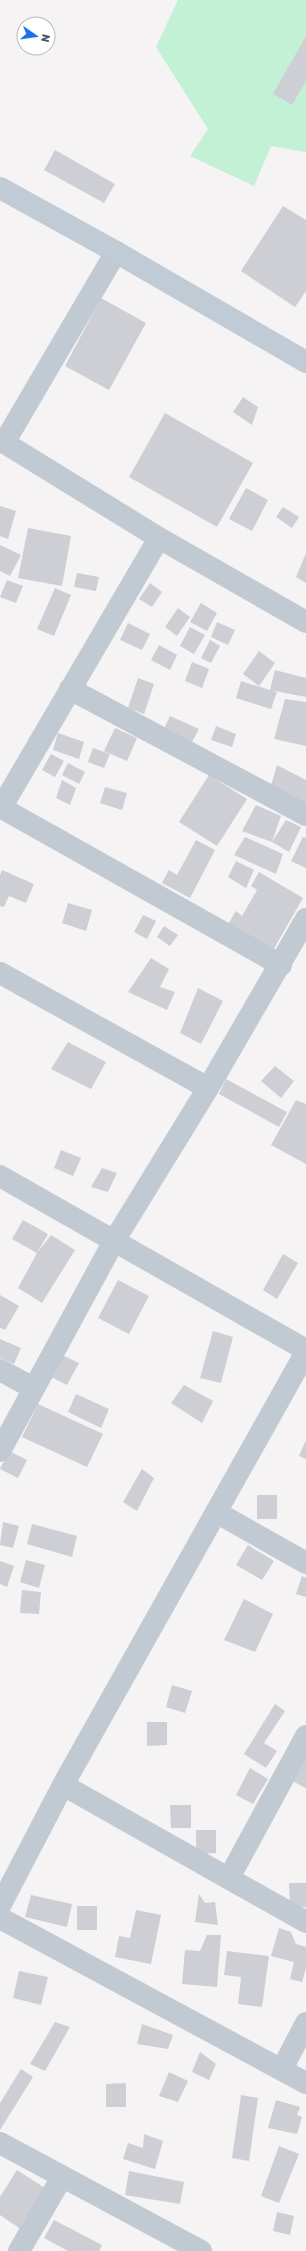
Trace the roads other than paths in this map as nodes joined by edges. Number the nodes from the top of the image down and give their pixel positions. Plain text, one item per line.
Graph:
1 (0, 188) edge
2 (116, 252) junction
3 (306, 362) edge
4 (2, 441) edge
5 (160, 538) junction
6 (306, 622) edge
7 (70, 689) junction
8 (1, 807) edge
9 (306, 815) edge
10 (306, 919) edge
11 (281, 965) junction
12 (0, 973) edge
13 (208, 1088) junction
14 (0, 1176) edge
15 (114, 1241) junction
16 (306, 1351) edge
17 (0, 1370) edge
18 (33, 1388) junction
19 (0, 1451) edge
20 (216, 1512) junction
21 (306, 1563) edge
22 (306, 1736) edge
23 (63, 1785) junction
24 (229, 1878) junction
25 (0, 1906) edge
26 (0, 1918) edge
27 (306, 1922) edge
28 (306, 2023) edge
29 (282, 2069) junction
30 (306, 2083) edge
31 (0, 2144) edge
32 (62, 2177) junction
33 (19, 2251) edge
34 (201, 2251) edge

1 - 2 main road
2 - 3 main road
2 - 4 street
4 - 5 street
5 - 6 street
5 - 7 street
7 - 8 street
7 - 9 street
8 - 11 street
10 - 11 street
11 - 13 street
12 - 13 street
13 - 15 street
14 - 15 street
15 - 16 street
15 - 18 street
16 - 20 street
17 - 18 street
18 - 19 street
20 - 21 street
20 - 23 street
22 - 24 street
23 - 24 street
23 - 25 street
24 - 27 street
26 - 29 street
28 - 29 street
29 - 30 street
31 - 32 street
32 - 33 street
32 - 34 street

